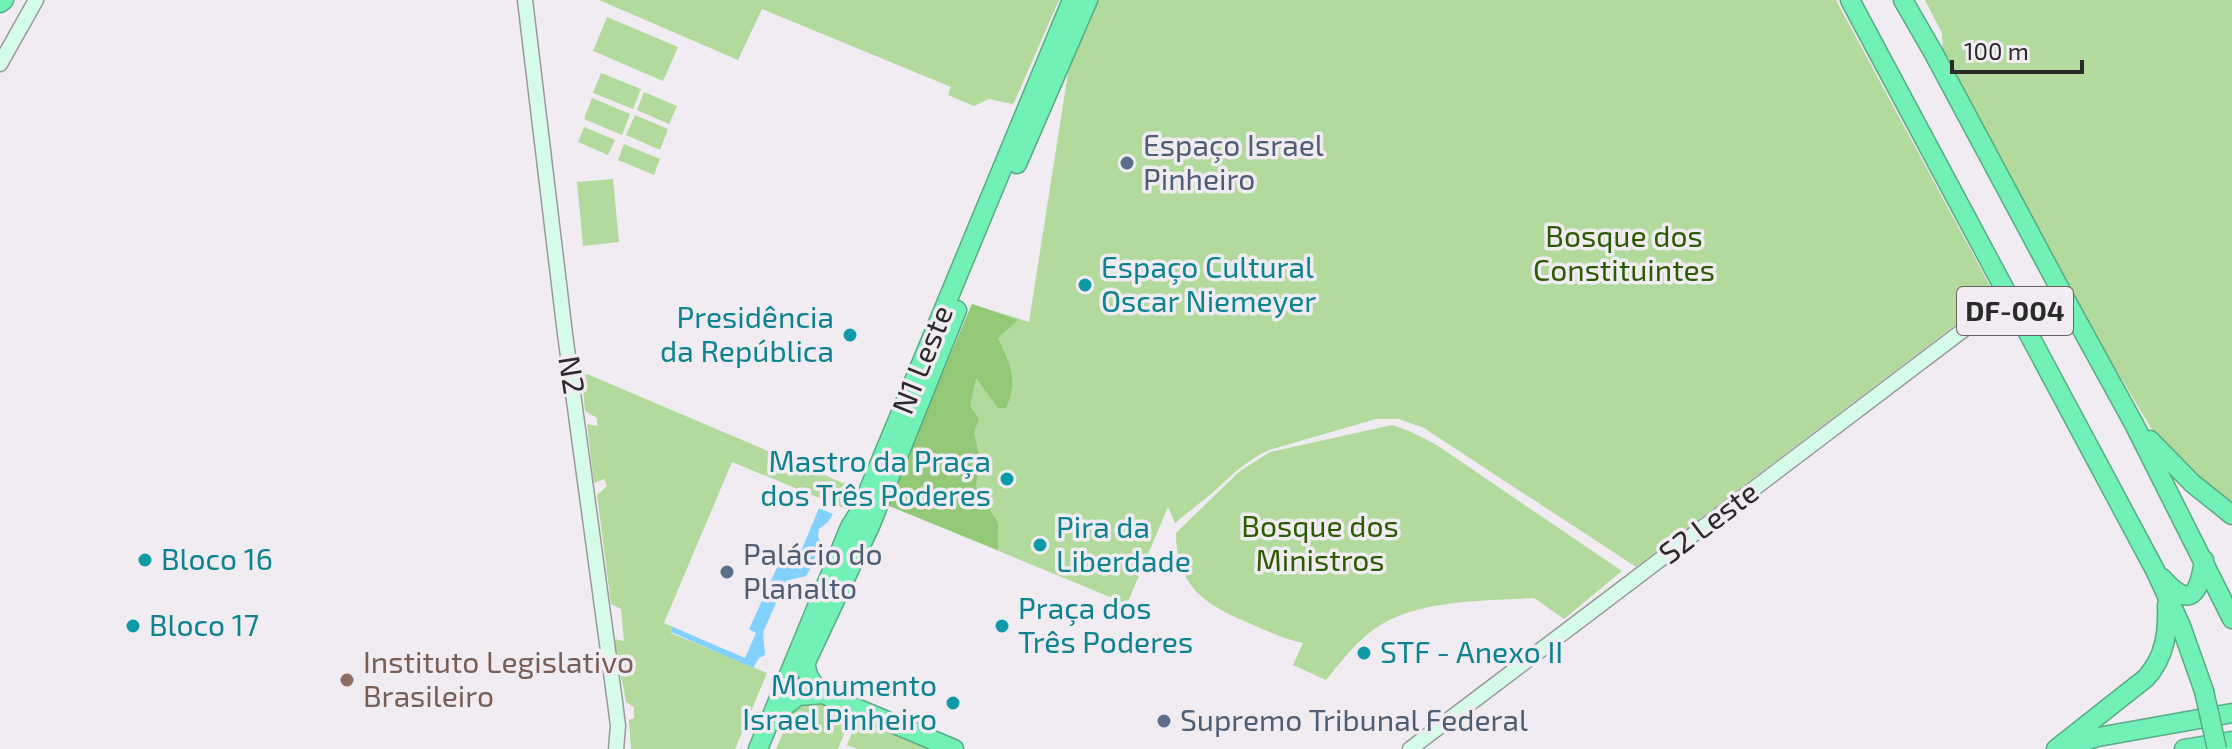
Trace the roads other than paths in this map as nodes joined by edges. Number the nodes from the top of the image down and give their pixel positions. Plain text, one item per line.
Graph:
1 (36, 0) edge
2 (525, 0) edge
3 (1072, 0) edge
4 (1088, 0) edge
5 (1850, 0) edge
6 (1903, 0) edge
7 (1917, 0) edge
8 (1933, 52) junction
9 (0, 64) edge
10 (2007, 297) junction
11 (2134, 424) junction
12 (2232, 515) edge
13 (2204, 560) junction
14 (2155, 570) junction
15 (2167, 596) junction
16 (2232, 619) edge
17 (823, 694) junction
18 (2232, 713) edge
19 (771, 718) junction
20 (2232, 741) edge
21 (616, 749) edge
22 (758, 749) edge
23 (954, 749) edge
24 (1410, 749) edge
25 (2056, 749) edge
26 (2184, 749) edge
27 (2217, 749) edge

1 - 9 main road
2 - 21 main road, N2
3 - 19 highway, N1 Leste
4 - 17 highway, N1 Leste
5 - 10 highway, DF-004
6 - 8 highway, DF-004
7 - 8 highway
8 - 11 highway, DF-004
10 - 14 highway, DF-004
10 - 24 main road, S2 Leste
11 - 12 highway
11 - 13 highway, DF-004
13 - 14 highway
13 - 16 highway, DF-004
14 - 15 highway, DF-004
15 - 25 highway
15 - 27 highway, DF-004, bridge
17 - 19 highway
17 - 23 highway
18 - 25 highway
19 - 22 highway, N1 Leste
20 - 26 highway

